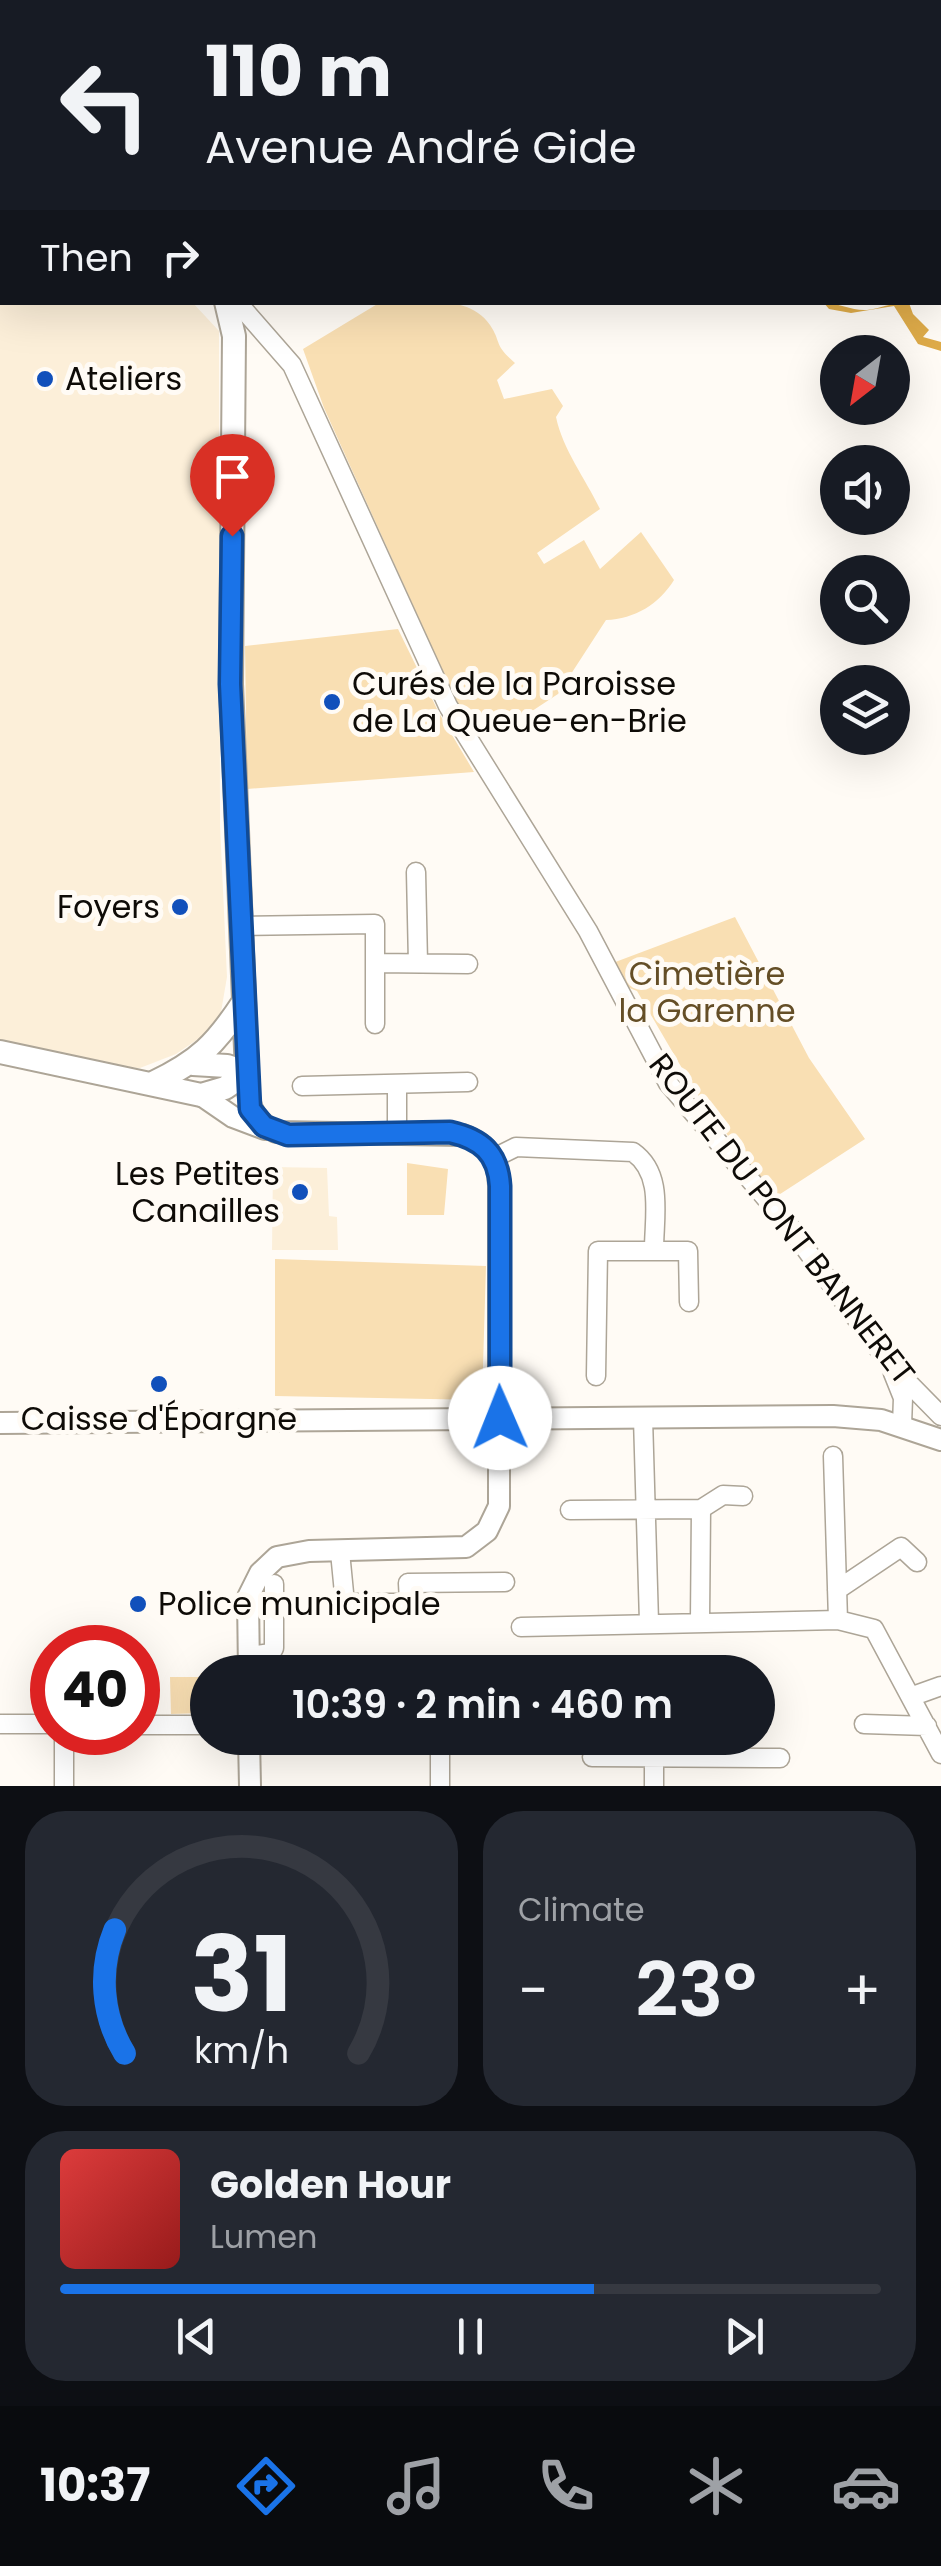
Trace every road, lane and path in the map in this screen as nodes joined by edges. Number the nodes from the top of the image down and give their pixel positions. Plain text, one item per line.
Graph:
1 (227, 305) edge
2 (240, 305) edge
3 (264, 331) junction
4 (234, 336) junction
5 (416, 872) dead end
6 (241, 926) junction
7 (375, 963) junction
8 (418, 963) junction
9 (468, 964) dead end
10 (244, 1001) junction
11 (374, 1024) dead end
12 (0, 1052) edge
13 (193, 1064) junction
14 (247, 1073) junction
15 (468, 1082) dead end
16 (153, 1083) junction
17 (397, 1084) junction
18 (302, 1086) dead end
19 (201, 1096) junction
20 (276, 1132) junction
21 (397, 1134) junction
22 (494, 1158) junction
23 (654, 1250) junction
24 (689, 1302) dead end
25 (888, 1362) junction
26 (596, 1376) dead end
27 (941, 1416) edge
28 (500, 1418) junction
29 (643, 1418) junction
30 (0, 1422) edge
31 (902, 1425) junction
32 (941, 1440) edge
33 (834, 1456) dead end
34 (743, 1496) dead end
35 (648, 1509) junction
36 (701, 1509) junction
37 (570, 1510) dead end
38 (340, 1552) junction
39 (917, 1562) dead end
40 (505, 1582) dead end
41 (274, 1584) dead end
42 (837, 1590) junction
43 (838, 1620) junction
44 (650, 1622) junction
45 (700, 1622) junction
46 (521, 1627) dead end
47 (249, 1655) edge
48 (267, 1655) edge
49 (941, 1686) edge
50 (912, 1696) junction
51 (0, 1724) edge
52 (30, 1724) edge
53 (160, 1724) edge
54 (864, 1724) dead end
55 (190, 1725) edge
56 (926, 1726) junction
57 (941, 1754) edge
58 (64, 1755) edge
59 (249, 1755) edge
60 (440, 1755) edge
61 (592, 1757) dead end
62 (654, 1757) junction
63 (780, 1758) dead end
64 (64, 1786) edge
65 (250, 1786) edge
66 (440, 1786) edge
67 (654, 1786) edge

1 - 4 main road
2 - 3 street, ROUTE DU PONT BANNERET
3 - 4 street
3 - 25 street, ROUTE DU PONT BANNERET
4 - 6 main road
5 - 8 street
6 - 7 street
6 - 10 main road
7 - 8 street
7 - 11 street
8 - 9 street
10 - 13 main road
10 - 14 main road
12 - 16 main road
13 - 14 main road
13 - 16 main road
14 - 19 main road
14 - 20 street
15 - 17 street
16 - 19 main road
17 - 18 street
17 - 21 street
19 - 20 street
20 - 21 street
21 - 22 street
22 - 23 street
22 - 28 street
23 - 24 street
23 - 26 street
25 - 27 street, ROUTE DU PONT BANNERET
25 - 31 street
28 - 29 street
28 - 30 street
28 - 38 street
29 - 31 street
29 - 35 street
31 - 32 street
33 - 42 street
34 - 36 street
35 - 36 street
35 - 37 street
35 - 44 street
36 - 45 street
38 - 40 street
38 - 47 street
39 - 42 street
41 - 48 street
42 - 43 street
43 - 45 street
43 - 50 street
44 - 45 street
44 - 46 street
49 - 50 street
50 - 56 street
51 - 52 street
53 - 55 street
54 - 56 street
56 - 57 street
58 - 64 street
59 - 65 street
60 - 66 street
61 - 62 street
62 - 63 street
62 - 67 street

